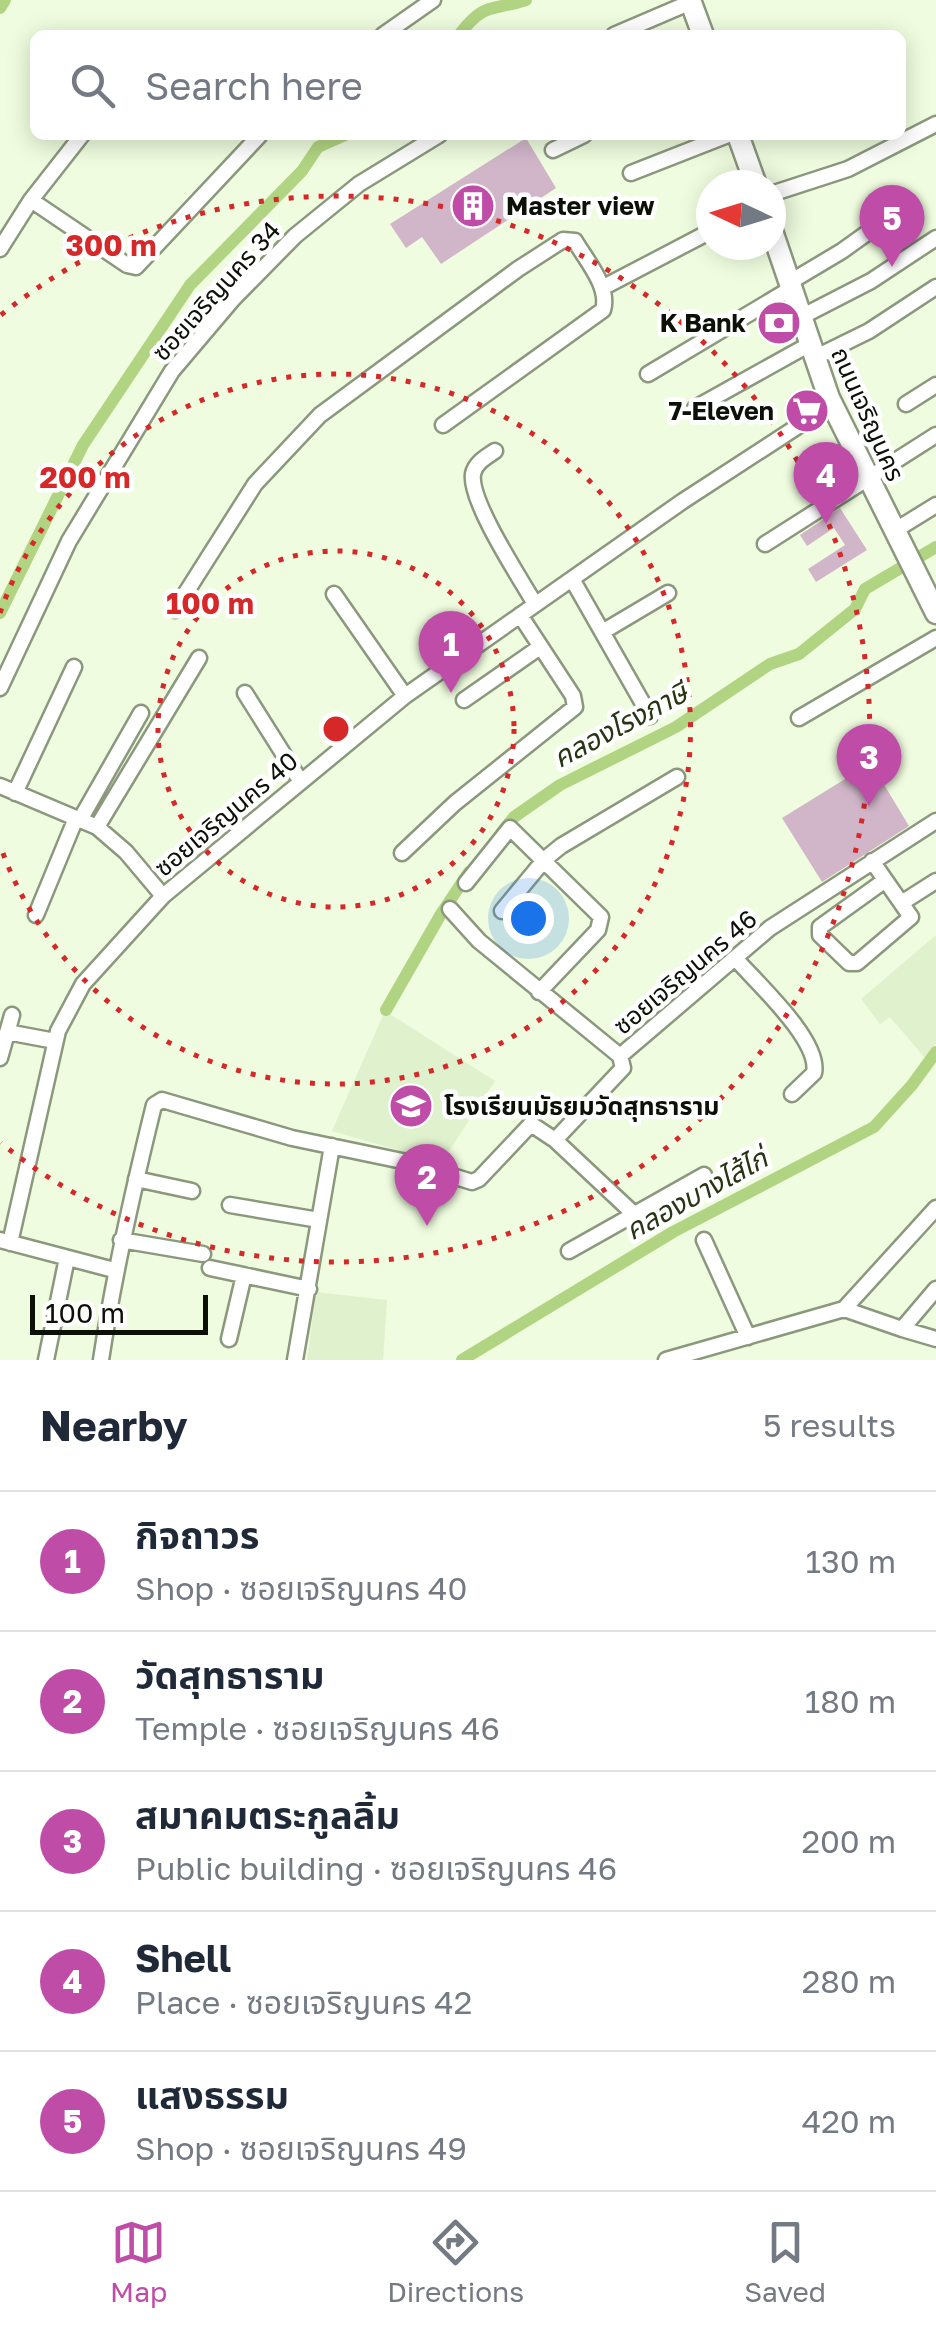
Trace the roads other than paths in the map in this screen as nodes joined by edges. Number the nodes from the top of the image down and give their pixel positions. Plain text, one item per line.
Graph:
1 (432, 0) edge
2 (691, 1) edge
3 (390, 30) edge
4 (625, 30) edge
5 (701, 30) edge
6 (936, 124) edge
7 (906, 139) edge
8 (78, 140) edge
9 (255, 140) edge
10 (431, 140) edge
11 (574, 140) edge
12 (715, 140) edge
13 (740, 140) edge
14 (905, 140) edge
15 (553, 150) dead end
16 (751, 170) edge
17 (631, 173) dead end
18 (786, 189) edge
19 (31, 200) junction
20 (902, 208) dead end
21 (936, 238) edge
22 (696, 239) edge
23 (0, 249) edge
24 (782, 260) edge
25 (791, 285) junction
26 (936, 287) edge
27 (602, 288) junction
28 (801, 317) junction
29 (812, 351) junction
30 (648, 374) dead end
31 (936, 385) edge
32 (832, 404) junction
33 (906, 404) dead end
34 (696, 408) dead end
35 (443, 425) dead end
36 (936, 435) edge
37 (494, 451) dead end
38 (868, 480) junction
39 (936, 504) edge
40 (894, 531) junction
41 (765, 544) dead end
42 (572, 579) junction
43 (668, 592) dead end
44 (334, 594) dead end
45 (934, 602) edge
46 (535, 604) junction
47 (175, 610) dead end
48 (520, 615) junction
49 (604, 630) junction
50 (936, 638) edge
51 (540, 646) junction
52 (200, 658) dead end
53 (74, 666) dead end
54 (0, 688) edge
55 (245, 694) dead end
56 (405, 696) junction
57 (464, 700) dead end
58 (141, 712) dead end
59 (650, 716) dead end
60 (800, 718) dead end
61 (677, 776) dead end
62 (301, 782) junction
63 (0, 786) edge
64 (15, 792) junction
65 (78, 819) junction
66 (936, 821) edge
67 (98, 827) junction
68 (402, 853) dead end
69 (545, 859) junction
70 (872, 861) junction
71 (884, 881) junction
72 (936, 881) edge
73 (466, 883) dead end
74 (163, 896) junction
75 (903, 902) junction
76 (450, 910) dead end
77 (502, 911) dead end
78 (36, 915) dead end
79 (735, 958) junction
80 (539, 992) junction
81 (12, 1016) dead end
82 (7, 1032) junction
83 (55, 1041) junction
84 (620, 1056) junction
85 (0, 1058) edge
86 (792, 1094) dead end
87 (555, 1140) junction
88 (332, 1146) junction
89 (704, 1175) dead end
90 (136, 1179) junction
91 (192, 1191) dead end
92 (230, 1206) dead end
93 (936, 1208) edge
94 (634, 1214) junction
95 (319, 1220) junction
96 (121, 1240) junction
97 (704, 1240) dead end
98 (5, 1242) edge
99 (569, 1251) dead end
100 (67, 1258) junction
101 (114, 1270) junction
102 (244, 1274) junction
103 (309, 1289) junction
104 (936, 1289) edge
105 (844, 1309) junction
106 (902, 1328) junction
107 (748, 1337) junction
108 (936, 1338) edge
109 (229, 1339) dead end
110 (46, 1360) edge
111 (101, 1360) edge
112 (295, 1360) edge
113 (666, 1360) edge

1 - 3 street
2 - 4 street
2 - 5 main road
6 - 7 street
8 - 19 street
9 - 19 street
10 - 54 street, ซอยเจริญนคร 34
11 - 15 street
12 - 17 street
13 - 16 main road
14 - 18 street
19 - 23 street
20 - 25 street
21 - 28 street
22 - 27 street
24 - 25 main road, ถนนเจริญนคร
25 - 28 main road, ถนนเจริญนคร
25 - 30 street
26 - 29 street
27 - 35 street
27 - 47 street
28 - 29 main road, ถนนเจริญนคร
29 - 32 main road, ถนนเจริญนคร
29 - 34 street
31 - 33 street
32 - 38 main road, ถนนเจริญนคร
32 - 42 street, ซอยเจริญนคร 40
36 - 38 street
37 - 46 street
38 - 40 main road, ถนนเจริญนคร
38 - 41 street
39 - 40 street
40 - 45 main road, ถนนเจริญนคร
42 - 46 street, ซอยเจริญนคร 40
42 - 49 street
43 - 49 street
44 - 56 street
46 - 48 street, ซอยเจริญนคร 40
48 - 51 street
48 - 56 street, ซอยเจริญนคร 40
49 - 59 street
50 - 60 street
51 - 57 street
51 - 68 street
52 - 67 street
53 - 64 street
55 - 62 street
56 - 62 street, ซอยเจริญนคร 40
58 - 65 street
61 - 69 street
62 - 74 street, ซอยเจริญนคร 40
63 - 64 street
64 - 65 street
65 - 67 street
65 - 78 street
66 - 70 street, ซอยเจริญนคร 46
67 - 74 street
69 - 73 street
69 - 77 street
69 - 80 street
70 - 71 street
70 - 79 street, ซอยเจริญนคร 46
71 - 75 street
71 - 75 street
72 - 75 street
74 - 83 street, ซอยเจริญนคร 40
76 - 80 street
79 - 84 street, ซอยเจริญนคร 46
79 - 86 street
80 - 84 street
81 - 82 street
82 - 83 street
82 - 85 street
83 - 98 street, ซอยเจริญนคร 40
84 - 87 street, ซอยเจริญนคร 46
87 - 88 street
87 - 94 street
88 - 90 street
88 - 95 street
89 - 94 street
90 - 91 street
90 - 96 street
92 - 95 street
93 - 105 street
94 - 99 street
95 - 103 street
96 - 101 street
96 - 102 street
97 - 107 street
98 - 100 street
100 - 101 street
100 - 110 street
101 - 111 street
102 - 103 street
102 - 109 street
103 - 112 street
104 - 106 street
105 - 106 street
105 - 107 street
106 - 108 street
107 - 113 street

